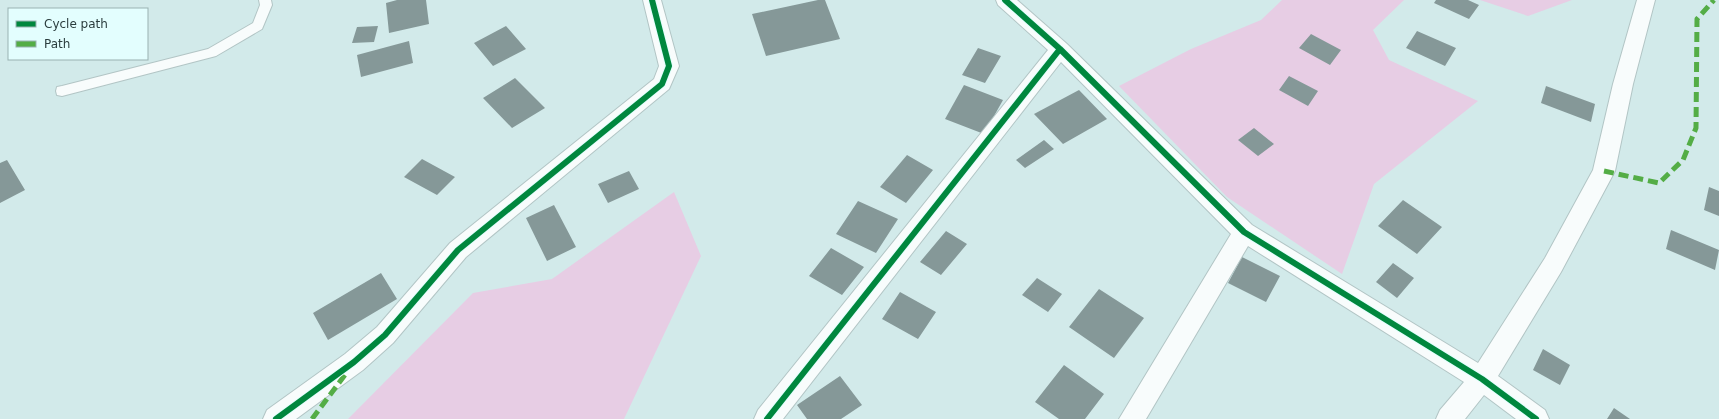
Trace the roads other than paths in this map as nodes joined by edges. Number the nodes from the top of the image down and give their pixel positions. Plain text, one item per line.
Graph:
1 (265, 0) edge
2 (652, 0) edge
3 (1005, 0) edge
4 (1646, 0) edge
5 (1060, 49) junction
6 (62, 91) dead end
7 (1244, 232) junction
8 (1482, 379) junction
9 (276, 419) edge
10 (767, 419) edge
11 (1132, 419) edge
12 (1449, 419) edge
13 (1536, 419) edge

1 - 6 lane
2 - 9 street
3 - 5 street
4 - 8 street
5 - 7 street
5 - 10 street
7 - 8 street
7 - 11 street
8 - 12 street
8 - 13 street

